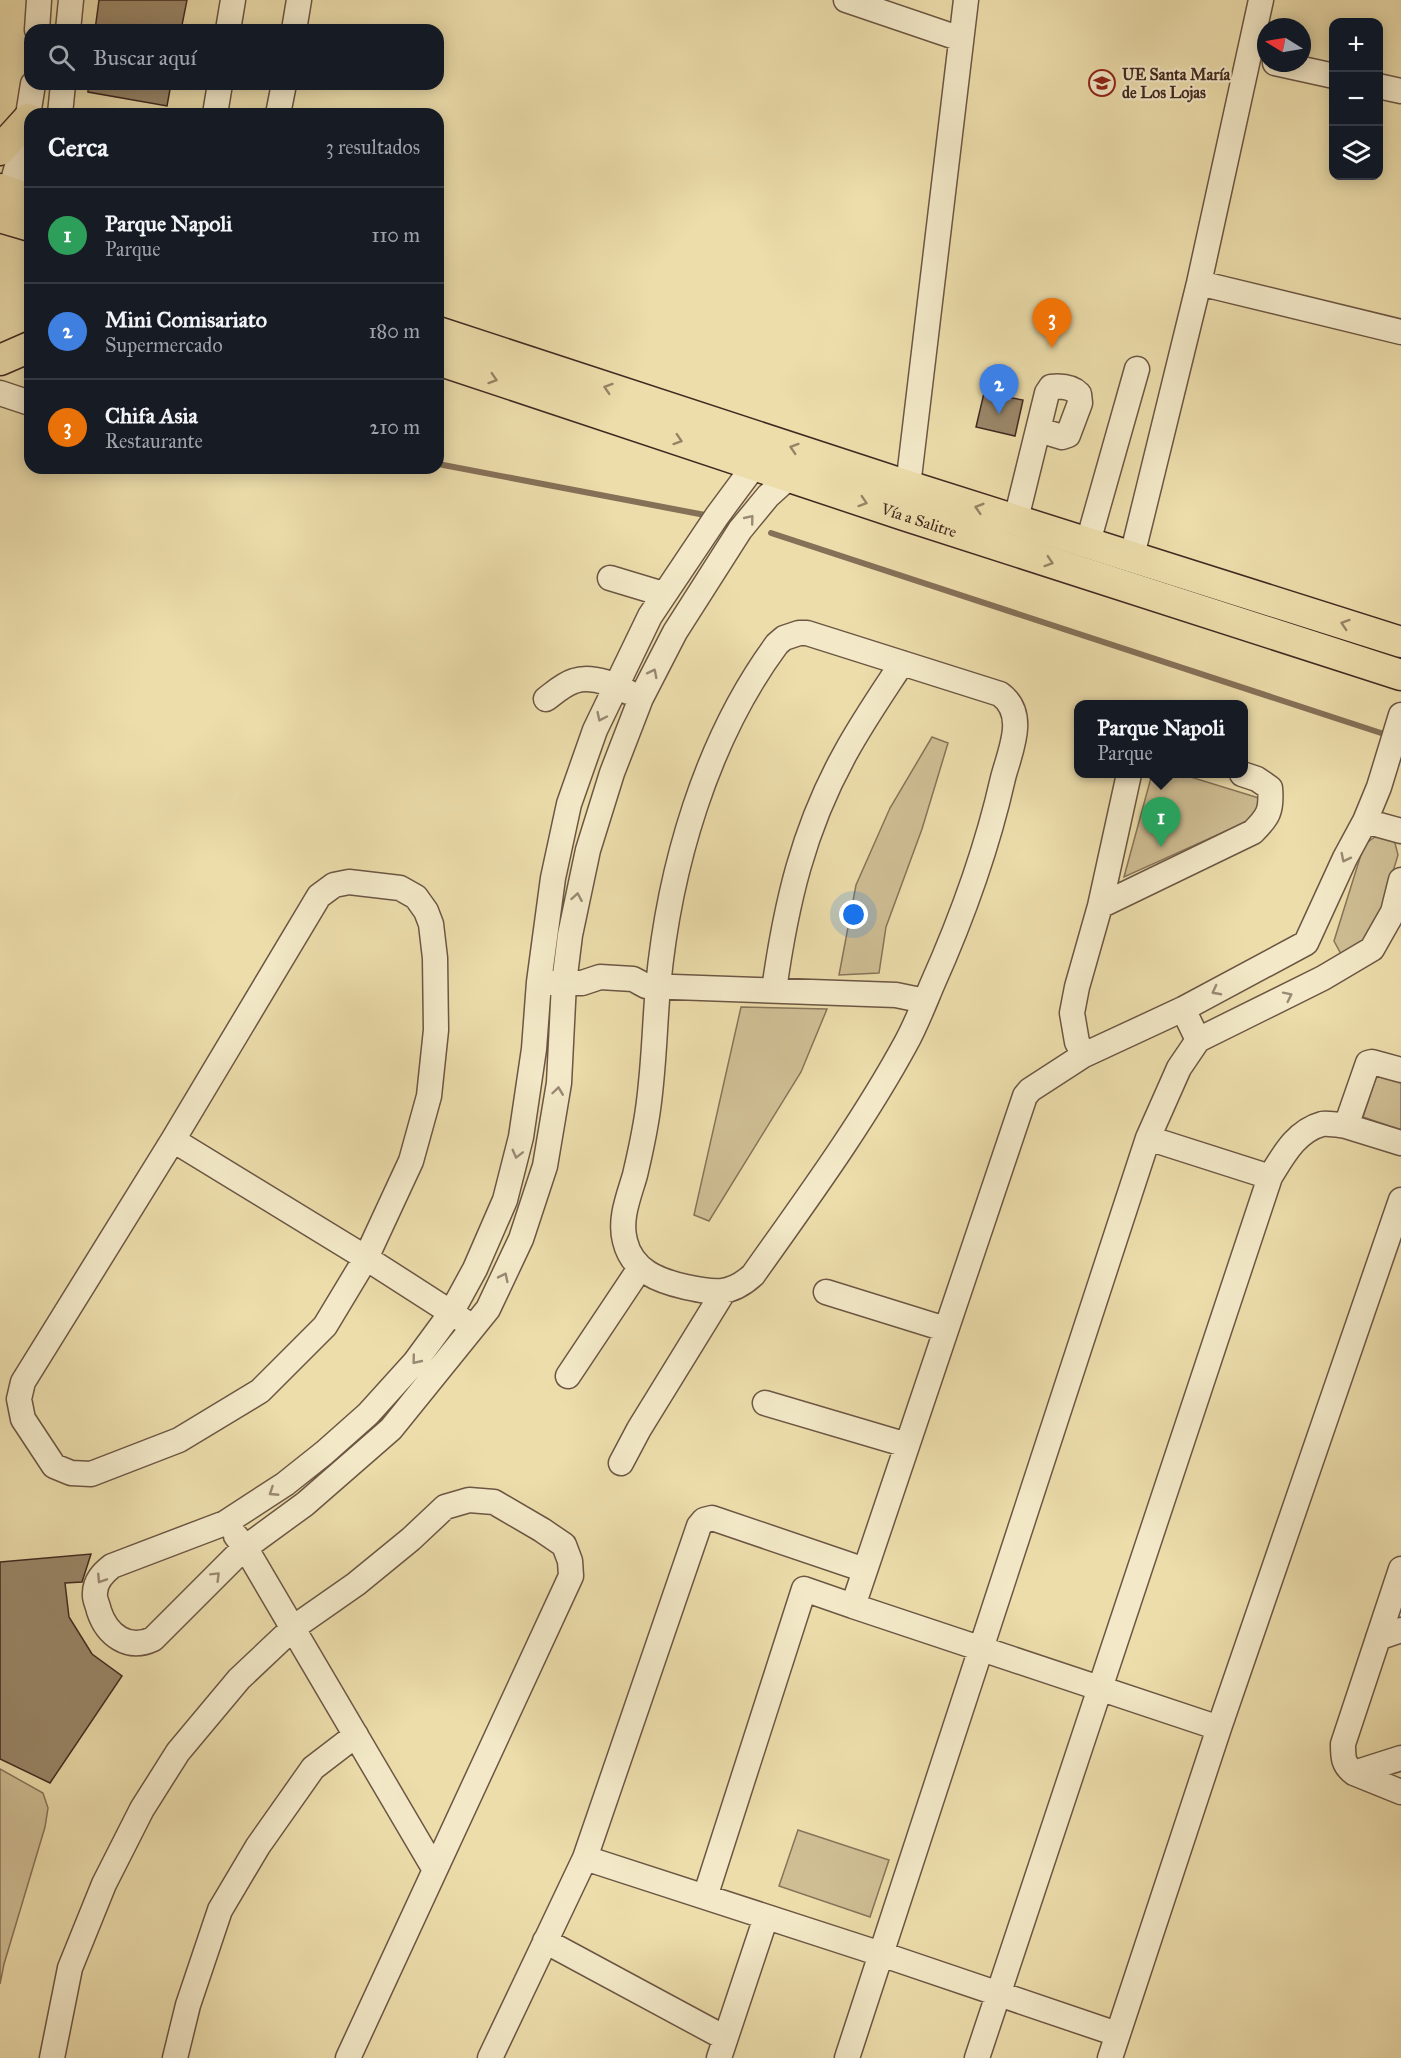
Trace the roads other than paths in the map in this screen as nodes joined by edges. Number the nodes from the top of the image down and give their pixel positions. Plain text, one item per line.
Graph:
1 (39, 0) edge
2 (71, 0) edge
3 (233, 0) edge
4 (299, 0) edge
5 (846, 0) edge
6 (966, 0) edge
7 (1261, 0) edge
8 (1260, 18) edge
9 (37, 24) edge
10 (69, 24) edge
11 (229, 24) edge
12 (295, 24) edge
13 (962, 39) junction
14 (1257, 59) edge
15 (1311, 71) edge
16 (1329, 75) edge
17 (1383, 87) edge
18 (32, 90) edge
19 (62, 90) edge
20 (219, 90) edge
21 (283, 90) edge
22 (1401, 92) edge
23 (30, 108) edge
24 (61, 108) edge
25 (216, 108) edge
26 (280, 108) edge
27 (24, 124) edge
28 (24, 145) edge
29 (0, 150) edge
30 (12, 207) edge
31 (1199, 283) junction
32 (1401, 332) edge
33 (444, 334) edge
34 (24, 350) edge
35 (0, 360) edge
36 (444, 362) edge
37 (1137, 369) dead end
38 (0, 393) edge
39 (24, 401) edge
40 (1039, 430) dead end
41 (754, 465) junction
42 (789, 477) junction
43 (908, 486) junction
44 (1016, 519) junction
45 (1088, 542) junction
46 (1132, 556) junction
47 (610, 578) dead end
48 (663, 594) junction
49 (650, 615) junction
50 (675, 632) junction
51 (1401, 642) edge
52 (902, 663) junction
53 (1401, 675) edge
54 (616, 686) junction
55 (641, 698) junction
56 (546, 699) dead end
57 (1399, 730) edge
58 (1393, 770) edge
59 (1248, 776) edge
60 (1128, 778) edge
61 (1365, 821) junction
62 (1401, 831) edge
63 (1401, 880) edge
64 (1100, 906) junction
65 (1306, 943) junction
66 (1323, 978) junction
67 (538, 982) junction
68 (573, 983) junction
69 (652, 986) junction
70 (774, 990) junction
71 (925, 1001) junction
72 (1183, 1009) junction
73 (1198, 1040) junction
74 (1084, 1055) junction
75 (1401, 1070) edge
76 (1346, 1126) junction
77 (1148, 1138) junction
78 (173, 1140) junction
79 (1401, 1143) edge
80 (1270, 1177) junction
81 (1401, 1200) edge
82 (366, 1258) junction
83 (640, 1268) junction
84 (724, 1292) junction
85 (826, 1292) dead end
86 (451, 1314) junction
87 (474, 1327) junction
88 (945, 1329) junction
89 (568, 1376) dead end
90 (765, 1403) dead end
91 (907, 1445) junction
92 (621, 1463) dead end
93 (225, 1523) junction
94 (245, 1548) junction
95 (816, 1554) junction
96 (1401, 1569) edge
97 (865, 1570) junction
98 (804, 1589) junction
99 (853, 1606) junction
100 (292, 1628) junction
101 (1401, 1630) edge
102 (1378, 1638) junction
103 (981, 1649) junction
104 (1100, 1688) junction
105 (1219, 1728) junction
106 (356, 1735) junction
107 (1401, 1758) edge
108 (1354, 1773) junction
109 (1401, 1792) edge
110 (585, 1858) junction
111 (435, 1870) junction
112 (705, 1897) junction
113 (766, 1917) junction
114 (545, 1941) junction
115 (881, 1954) junction
116 (998, 1994) junction
117 (1117, 2034) junction
118 (722, 2048) edge
119 (494, 2057) edge
120 (52, 2058) edge
121 (175, 2058) edge
122 (348, 2058) edge
123 (847, 2058) edge
124 (977, 2058) edge
125 (1110, 2058) edge

1 - 9 street
2 - 10 street
3 - 11 street
4 - 12 street
5 - 13 street
6 - 13 street
7 - 8 street
13 - 43 street
14 - 31 street
15 - 16 street
17 - 22 street
18 - 23 street
19 - 24 street
20 - 25 street
21 - 26 street
27 - 29 main road
28 - 30 street
31 - 32 street
31 - 46 street
43 -> 33 main road, Vía a Salitre
34 - 35 main road
36 -> 41 main road, Vía a Salitre
37 - 45 street
38 - 39 street
40 - 44 street
41 - 42 main road, Vía a Salitre
41 - 48 street
50 -> 42 street
42 -> 53 main road, Vía a Salitre
44 -> 43 main road, Vía a Salitre
44 - 45 main road, Vía a Salitre
45 - 46 main road, Vía a Salitre
51 -> 46 main road, Vía a Salitre
47 - 48 street
48 - 49 street
49 - 50 street
49 - 54 street
55 -> 50 street
52 - 69 street
52 - 70 street
52 - 71 street
54 - 55 street
54 - 56 street
54 -> 67 street
68 -> 55 street
57 - 58 street
58 - 61 street
59 - 64 street
60 - 64 street
61 - 62 street
61 -> 65 street
63 - 66 street
64 - 74 street
65 - 66 street
65 -> 72 street
73 -> 66 street
67 - 68 street
67 -> 86 street
68 - 69 street
87 -> 68 street
69 - 70 street
69 - 83 street
70 - 71 street
71 - 84 street
72 - 73 street
72 - 74 street
73 - 77 street
74 - 88 street
75 - 76 street
76 - 79 street
76 - 80 street
77 - 80 street
77 - 103 street
78 - 82 street
78 - 82 street
78 - 82 street
80 - 104 street
81 - 105 street
82 - 86 street
83 - 84 street
83 - 89 street
84 - 92 street
85 - 88 street
86 - 87 street
86 -> 93 street
87 - 94 street
88 - 91 street
90 - 91 street
91 - 97 street
93 - 94 street
93 -> 94 street
94 - 100 street
95 - 97 street
95 - 98 street
95 - 110 street
96 - 102 street
97 - 99 street
98 - 99 street
98 - 112 street
99 - 103 street
100 - 106 street
100 - 111 street
100 - 120 street
101 - 102 street
102 - 108 street
103 - 104 street
103 - 115 street
104 - 105 street
104 - 116 street
105 - 117 street
106 - 111 street
106 - 121 street
107 - 108 street
108 - 109 street
110 - 112 street
110 - 114 street
111 - 122 street
112 - 113 street
113 - 115 street
113 - 118 street
114 - 118 street
114 - 119 street
115 - 116 street
115 - 123 street
116 - 117 street
116 - 124 street
117 - 125 street

